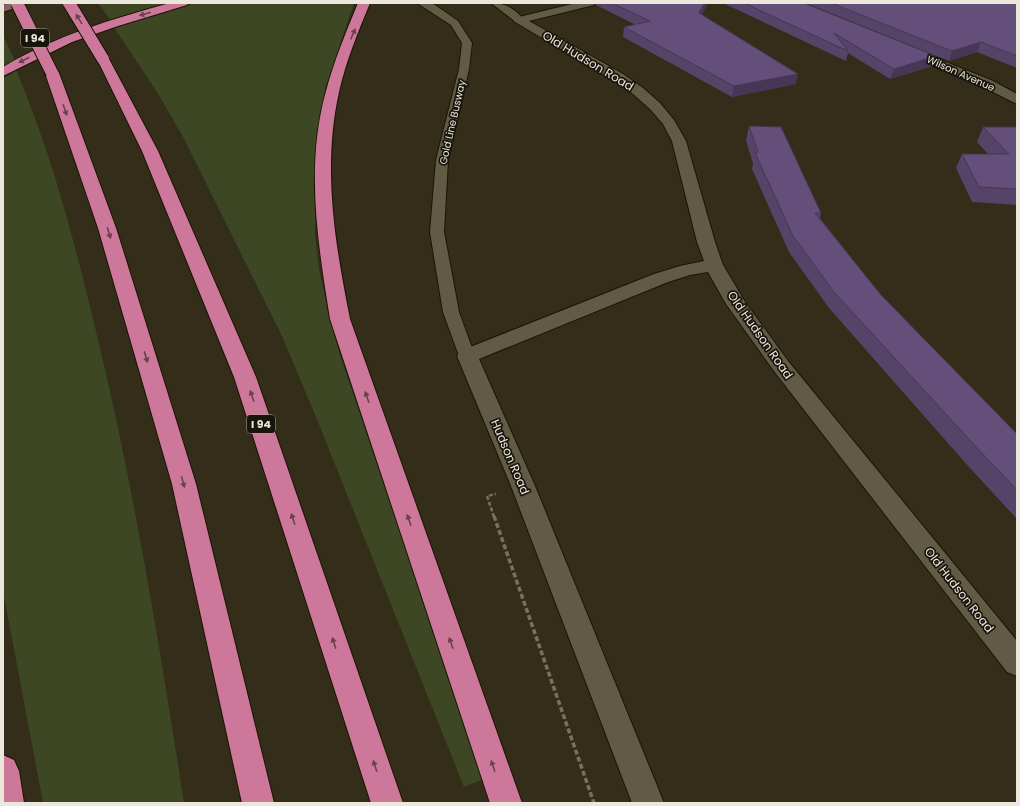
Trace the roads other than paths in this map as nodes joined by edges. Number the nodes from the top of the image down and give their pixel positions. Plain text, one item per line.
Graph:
1 (16, 3) edge
2 (20, 3) edge
3 (69, 3) edge
4 (183, 3) edge
5 (364, 3) edge
6 (422, 3) edge
7 (496, 3) edge
8 (590, 3) edge
9 (3, 9) edge
10 (519, 20) junction
11 (893, 44) edge
12 (3, 72) edge
13 (1017, 100) edge
14 (714, 265) junction
15 (468, 356) junction
16 (1017, 664) edge
17 (3, 771) edge
18 (8, 803) edge
19 (258, 803) edge
20 (387, 803) edge
21 (506, 803) edge
22 (648, 803) edge

1 -> 19 highway, I 94, bridge
2 - 9 street
20 -> 3 highway, I 94, bridge
4 -> 12 highway
21 -> 5 highway
6 - 15 lane, Gold Line Busway
7 - 10 lane
8 - 10 street
10 - 14 street, Old Hudson Road
11 - 13 street, Wilson Avenue
14 - 15 street
14 - 16 street, Old Hudson Road
15 - 22 street, Hudson Road
17 - 18 highway

